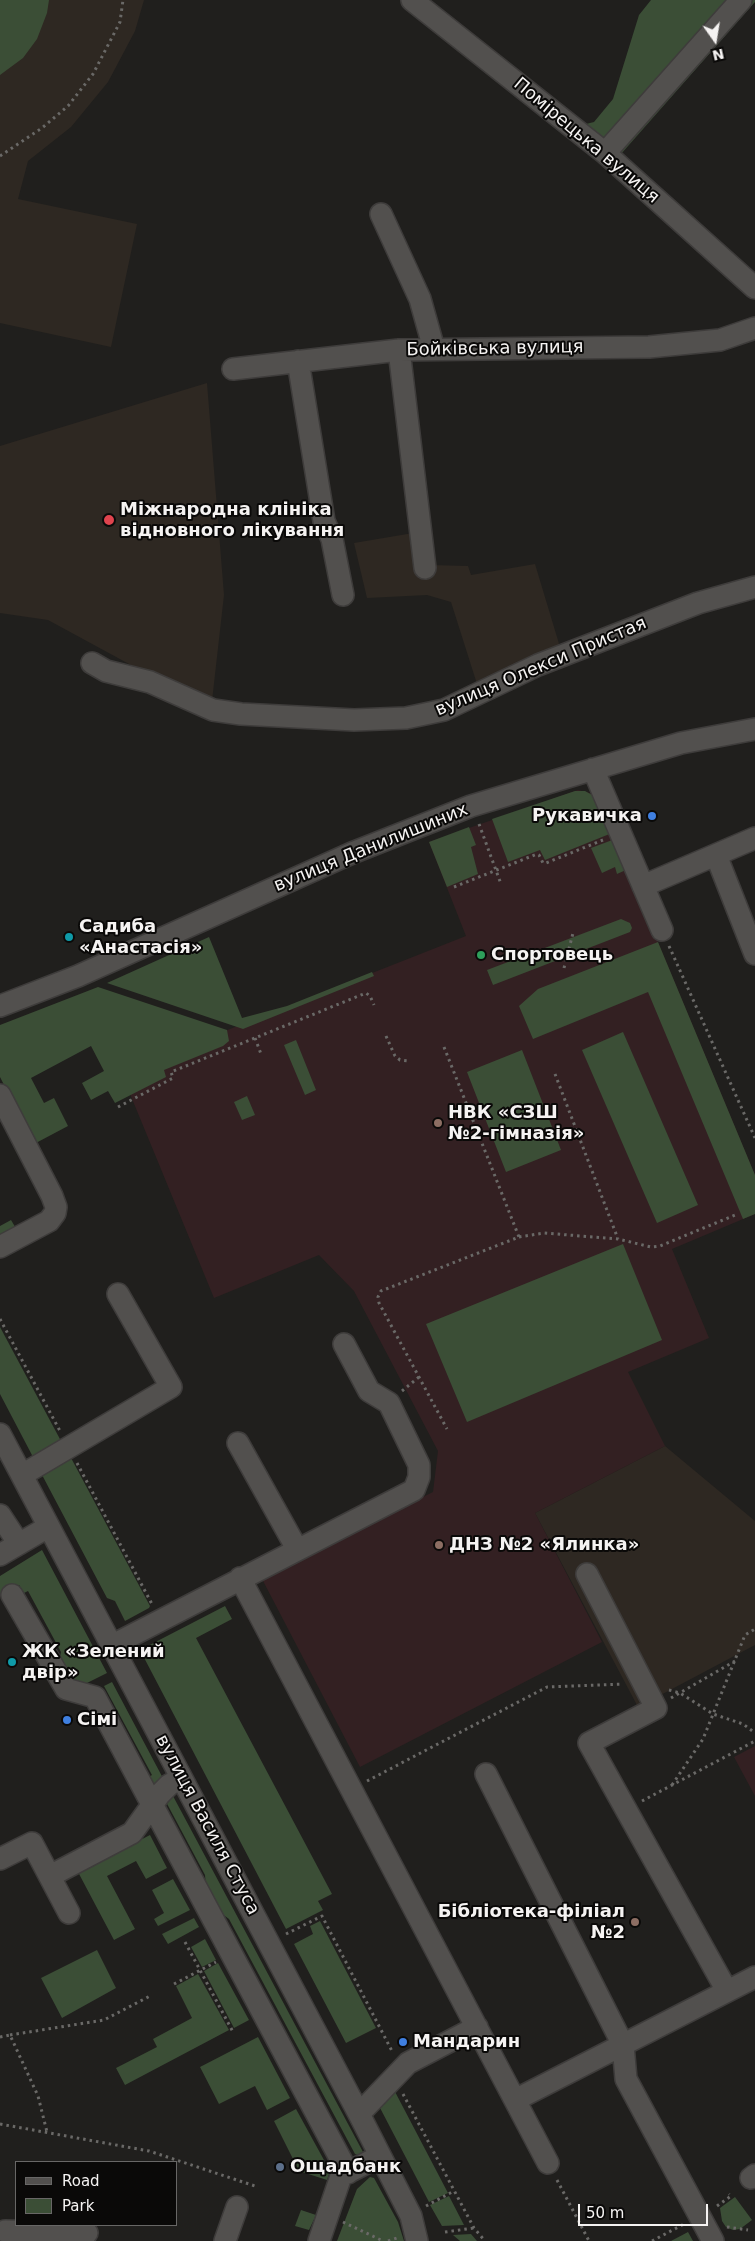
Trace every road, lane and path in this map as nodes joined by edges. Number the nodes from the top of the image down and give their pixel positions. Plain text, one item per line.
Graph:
1 (123, 0) edge
2 (412, 0) edge
3 (741, 0) edge
4 (605, 153) junction
5 (0, 156) edge
6 (381, 214) dead end
7 (755, 288) edge
8 (755, 328) edge
9 (434, 348) junction
10 (399, 350) junction
11 (298, 361) junction
12 (233, 369) dead end
13 (424, 568) dead end
14 (755, 587) edge
15 (343, 595) dead end
16 (92, 664) dead end
17 (755, 729) edge
18 (593, 769) junction
19 (477, 820) dead end
20 (620, 833) junction
21 (755, 838) edge
22 (716, 855) junction
23 (496, 870) junction
24 (502, 884) dead end
25 (643, 886) junction
26 (454, 887) dead end
27 (662, 930) joint
28 (573, 933) dead end
29 (755, 954) edge
30 (564, 968) dead end
31 (374, 1005) dead end
32 (0, 1006) edge
33 (386, 1036) dead end
34 (255, 1038) junction
35 (444, 1047) dead end
36 (262, 1054) dead end
37 (410, 1061) dead end
38 (555, 1074) dead end
39 (0, 1095) edge
40 (118, 1106) dead end
41 (755, 1138) edge
42 (735, 1215) dead end
43 (519, 1237) junction
44 (618, 1239) junction
45 (0, 1247) edge
46 (118, 1294) dead end
47 (344, 1344) dead end
48 (420, 1378) junction
49 (403, 1391) dead end
50 (447, 1429) dead end
51 (0, 1434) edge
52 (238, 1443) dead end
53 (22, 1475) junction
54 (0, 1515) edge
55 (48, 1527) junction
56 (19, 1544) junction
57 (296, 1549) junction
58 (0, 1556) edge
59 (586, 1574) dead end
60 (240, 1578) junction
61 (12, 1595) dead end
62 (755, 1629) edge
63 (111, 1646) junction
64 (735, 1660) junction
65 (643, 1683) junction
66 (680, 1693) junction
67 (656, 1708) junction
68 (713, 1714) junction
69 (755, 1733) edge
70 (755, 1742) edge
71 (486, 1774) dead end
72 (182, 1778) junction
73 (672, 1786) junction
74 (351, 1789) junction
75 (152, 1804) junction
76 (626, 1810) junction
77 (0, 1859) edge
78 (50, 1876) junction
79 (69, 1913) dead end
80 (286, 1934) dead end
81 (185, 1942) dead end
82 (221, 1959) dead end
83 (200, 1970) junction
84 (755, 1977) edge
85 (174, 1984) dead end
86 (727, 1992) junction
87 (150, 1996) dead end
88 (476, 2027) junction
89 (233, 2032) dead end
90 (10, 2035) junction
91 (0, 2037) edge
92 (623, 2045) junction
93 (398, 2073) junction
94 (515, 2100) junction
95 (359, 2114) junction
96 (0, 2124) edge
97 (48, 2132) junction
98 (380, 2156) junction
99 (548, 2163) joint
100 (348, 2173) junction
101 (255, 2186) dead end
102 (454, 2191) junction
103 (729, 2194) dead end
104 (237, 2207) dead end
105 (709, 2211) junction
106 (417, 2213) junction
107 (343, 2222) dead end
108 (474, 2228) junction
109 (748, 2230) dead end
110 (4, 2231) edge
111 (87, 2233) dead end
112 (717, 2234) edge
113 (438, 2236) edge
114 (225, 2241) edge
115 (319, 2241) edge
116 (383, 2241) edge
117 (417, 2241) edge
118 (485, 2241) edge
119 (589, 2241) edge
120 (652, 2241) edge

1 - 5 path
2 - 4 street, Помірецька вулиця
3 - 4 street
4 - 7 street, Помірецька вулиця
6 - 9 street
8 - 9 street, Бойківська вулиця
9 - 10 street, Бойківська вулиця
10 - 11 street, Бойківська вулиця
10 - 13 street
11 - 12 street, Бойківська вулиця
11 - 15 street
14 - 16 street, вулиця Олекси Пристая
17 - 18 street, вулиця Данилишиних
18 - 20 street
18 - 32 street, вулиця Данилишиних
19 - 23 path
20 - 23 path
20 - 25 street
21 - 22 street
22 - 25 street
22 - 29 street
23 - 24 path
23 - 26 path
25 - 27 street
27 - 41 path
28 - 30 path
31 - 34 path
33 - 37 path
34 - 36 path
34 - 40 path
35 - 43 path
38 - 44 path
39 - 45 street
42 - 44 path
43 - 44 path
43 - 48 path
46 - 53 street
47 - 57 street
48 - 49 path
48 - 50 path
51 - 53 street, вулиця Василя Стуса
52 - 57 street
53 - 55 street, вулиця Василя Стуса
54 - 56 street
55 - 56 street
55 - 63 street, вулиця Василя Стуса
56 - 58 street
57 - 60 street
59 - 65 street
60 - 63 street
60 - 74 street
61 - 75 street
62 - 64 path
63 - 72 street, вулиця Василя Стуса
64 - 66 path
64 - 68 path
65 - 66 path
65 - 67 street
65 - 74 path
66 - 67 path
66 - 68 path
67 - 76 street
68 - 69 path
68 - 73 path
70 - 73 path
71 - 92 street
72 - 75 street
72 - 95 street, вулиця Василя Стуса
73 - 76 path
74 - 88 street
75 - 78 street
75 - 100 street
76 - 86 street
77 - 78 street
78 - 79 street
80 - 93 path
81 - 83 path
82 - 83 path
83 - 85 path
83 - 89 path
84 - 86 street
86 - 92 street
87 - 90 path
88 - 93 street
88 - 94 street
90 - 91 path
90 - 97 path
92 - 94 street
92 - 105 street
93 - 95 street
93 - 102 path
94 - 99 street
95 - 98 street, вулиця Василя Стуса
96 - 97 path
97 - 101 path
98 - 100 street
98 - 106 street, вулиця Василя Стуса
99 - 119 path
100 - 115 street
102 - 106 path
102 - 108 path
103 - 105 path
104 - 114 street
105 - 112 street
105 - 120 path
106 - 113 street
106 - 117 street
107 - 116 path
108 - 113 path
108 - 118 path
109 - 112 path
110 - 111 street

